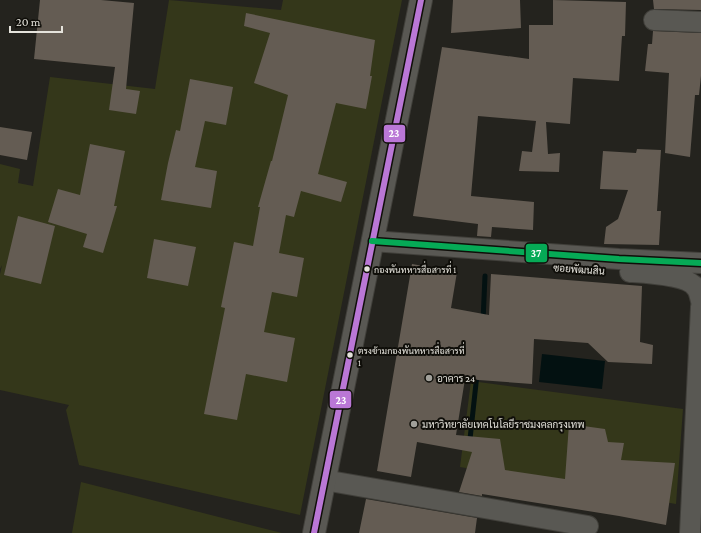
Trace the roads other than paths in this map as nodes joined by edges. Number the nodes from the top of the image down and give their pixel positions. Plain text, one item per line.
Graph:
1 (421, 0) edge
2 (654, 20) dead end
3 (701, 22) edge
4 (372, 241) junction
5 (423, 244) junction
6 (701, 263) edge
7 (701, 301) edge
8 (701, 307) edge
9 (324, 480) junction
10 (588, 526) dead end
11 (314, 533) edge
12 (690, 533) edge

1 - 4 main road
2 - 3 street
4 - 5 street
4 - 9 main road
5 - 6 street
5 - 7 street, ซอยพัฒนสิน
8 - 12 street
9 - 10 street
9 - 11 main road

